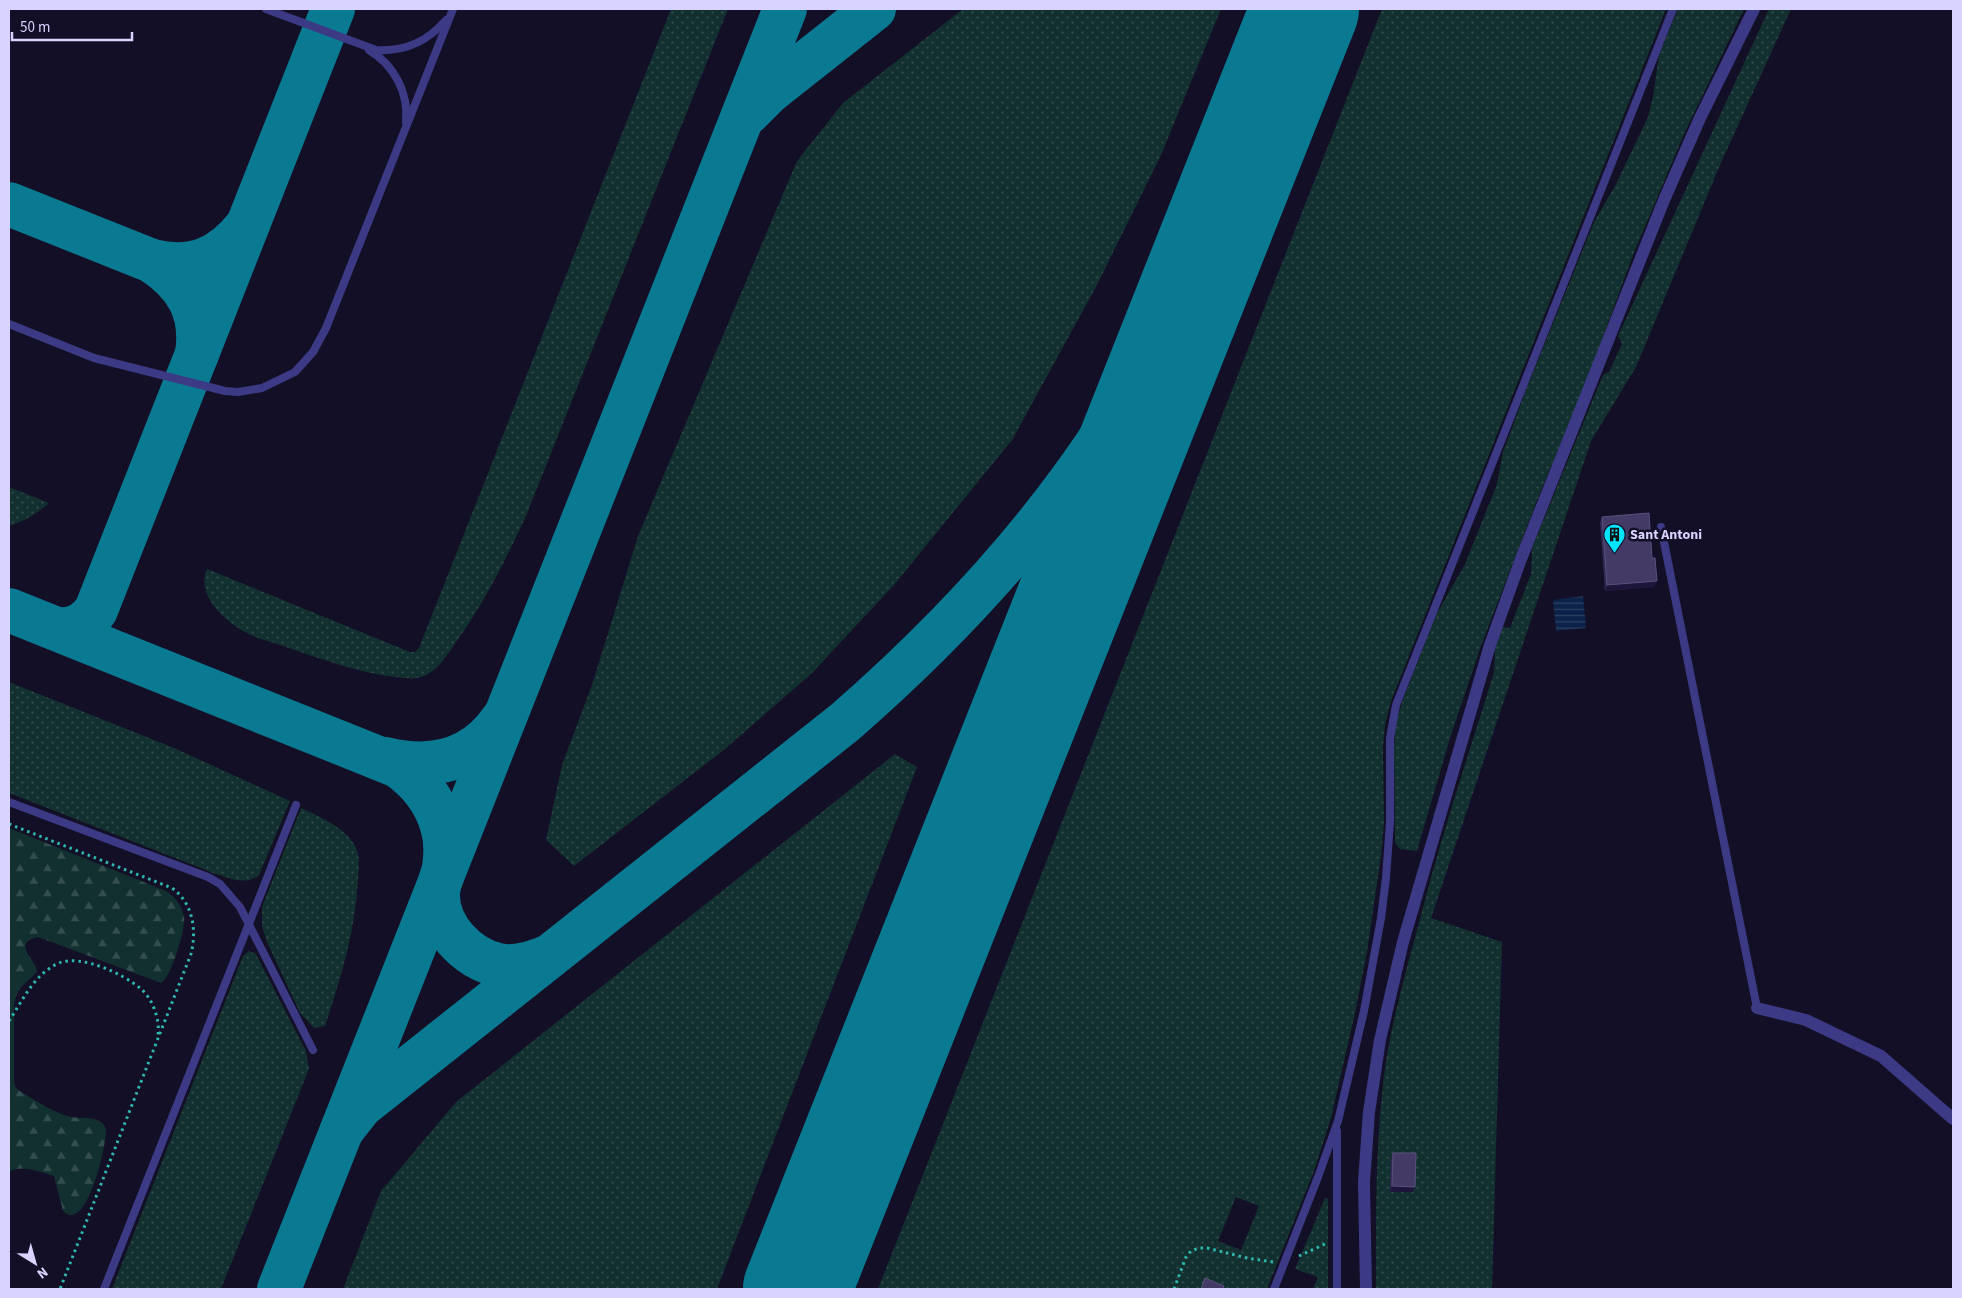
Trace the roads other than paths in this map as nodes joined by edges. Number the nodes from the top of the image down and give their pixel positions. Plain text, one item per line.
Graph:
1 (266, 9) edge
2 (1673, 9) edge
3 (1754, 9) edge
4 (452, 11) edge
5 (365, 48) junction
6 (406, 128) junction
7 (9, 324) edge
8 (1661, 527) dead end
9 (9, 802) edge
10 (296, 805) dead end
11 (248, 923) junction
12 (1758, 1008) joint
13 (313, 1050) dead end
14 (1953, 1119) edge
15 (1338, 1121) junction
16 (104, 1289) edge
17 (1274, 1289) edge
18 (1337, 1289) edge
19 (1366, 1289) edge

1 - 5 lane
2 - 15 lane
3 - 19 street
4 - 5 lane
4 - 6 lane
5 - 6 lane
6 - 7 lane
8 - 12 lane
9 - 11 lane
10 - 11 lane
11 - 13 lane
11 - 16 lane
12 - 14 street
15 - 17 lane
15 - 18 lane

